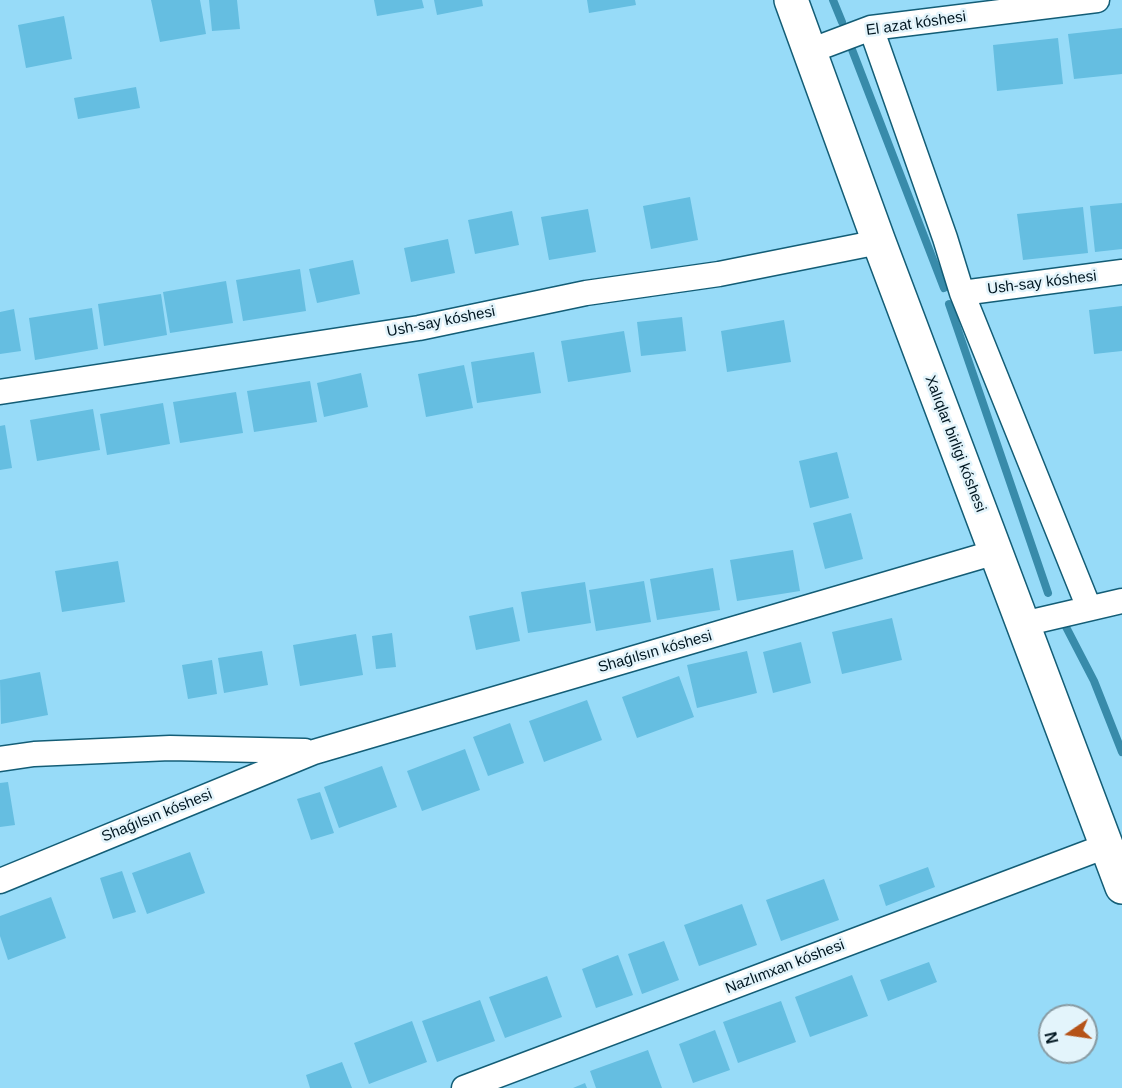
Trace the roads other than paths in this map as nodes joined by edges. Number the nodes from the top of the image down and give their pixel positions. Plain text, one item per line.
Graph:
1 (791, 0) edge
2 (1097, 0) edge
3 (871, 28) junction
4 (810, 51) junction
5 (879, 242) junction
6 (1122, 272) edge
7 (962, 293) junction
8 (0, 392) edge
9 (996, 552) junction
10 (1122, 601) edge
11 (1089, 608) junction
12 (1023, 624) junction
13 (314, 752) junction
14 (0, 759) edge
15 (1107, 846) junction
16 (0, 881) edge
17 (1122, 887) edge
18 (464, 1088) edge

1 - 4 street, Xalıqlar birligi kóshesi
2 - 3 street, El azat kóshesi
3 - 4 street, El azat kóshesi
3 - 7 street
4 - 5 street, Xalıqlar birligi kóshesi
5 - 8 street, Ush-say kóshesi
5 - 9 street, Xalıqlar birligi kóshesi
6 - 7 street, Ush-say kóshesi
7 - 11 street
9 - 12 street, Xalıqlar birligi kóshesi
9 - 13 street, Shaǵılsın kóshesi
10 - 11 street
11 - 12 street
12 - 15 street, Xalıqlar birligi kóshesi
13 - 14 street, Shaǵılsın kóshesi
13 - 16 street, Shaǵılsın kóshesi
15 - 17 street, Xalıqlar birligi kóshesi
15 - 18 street, Nazlımxan kóshesi

